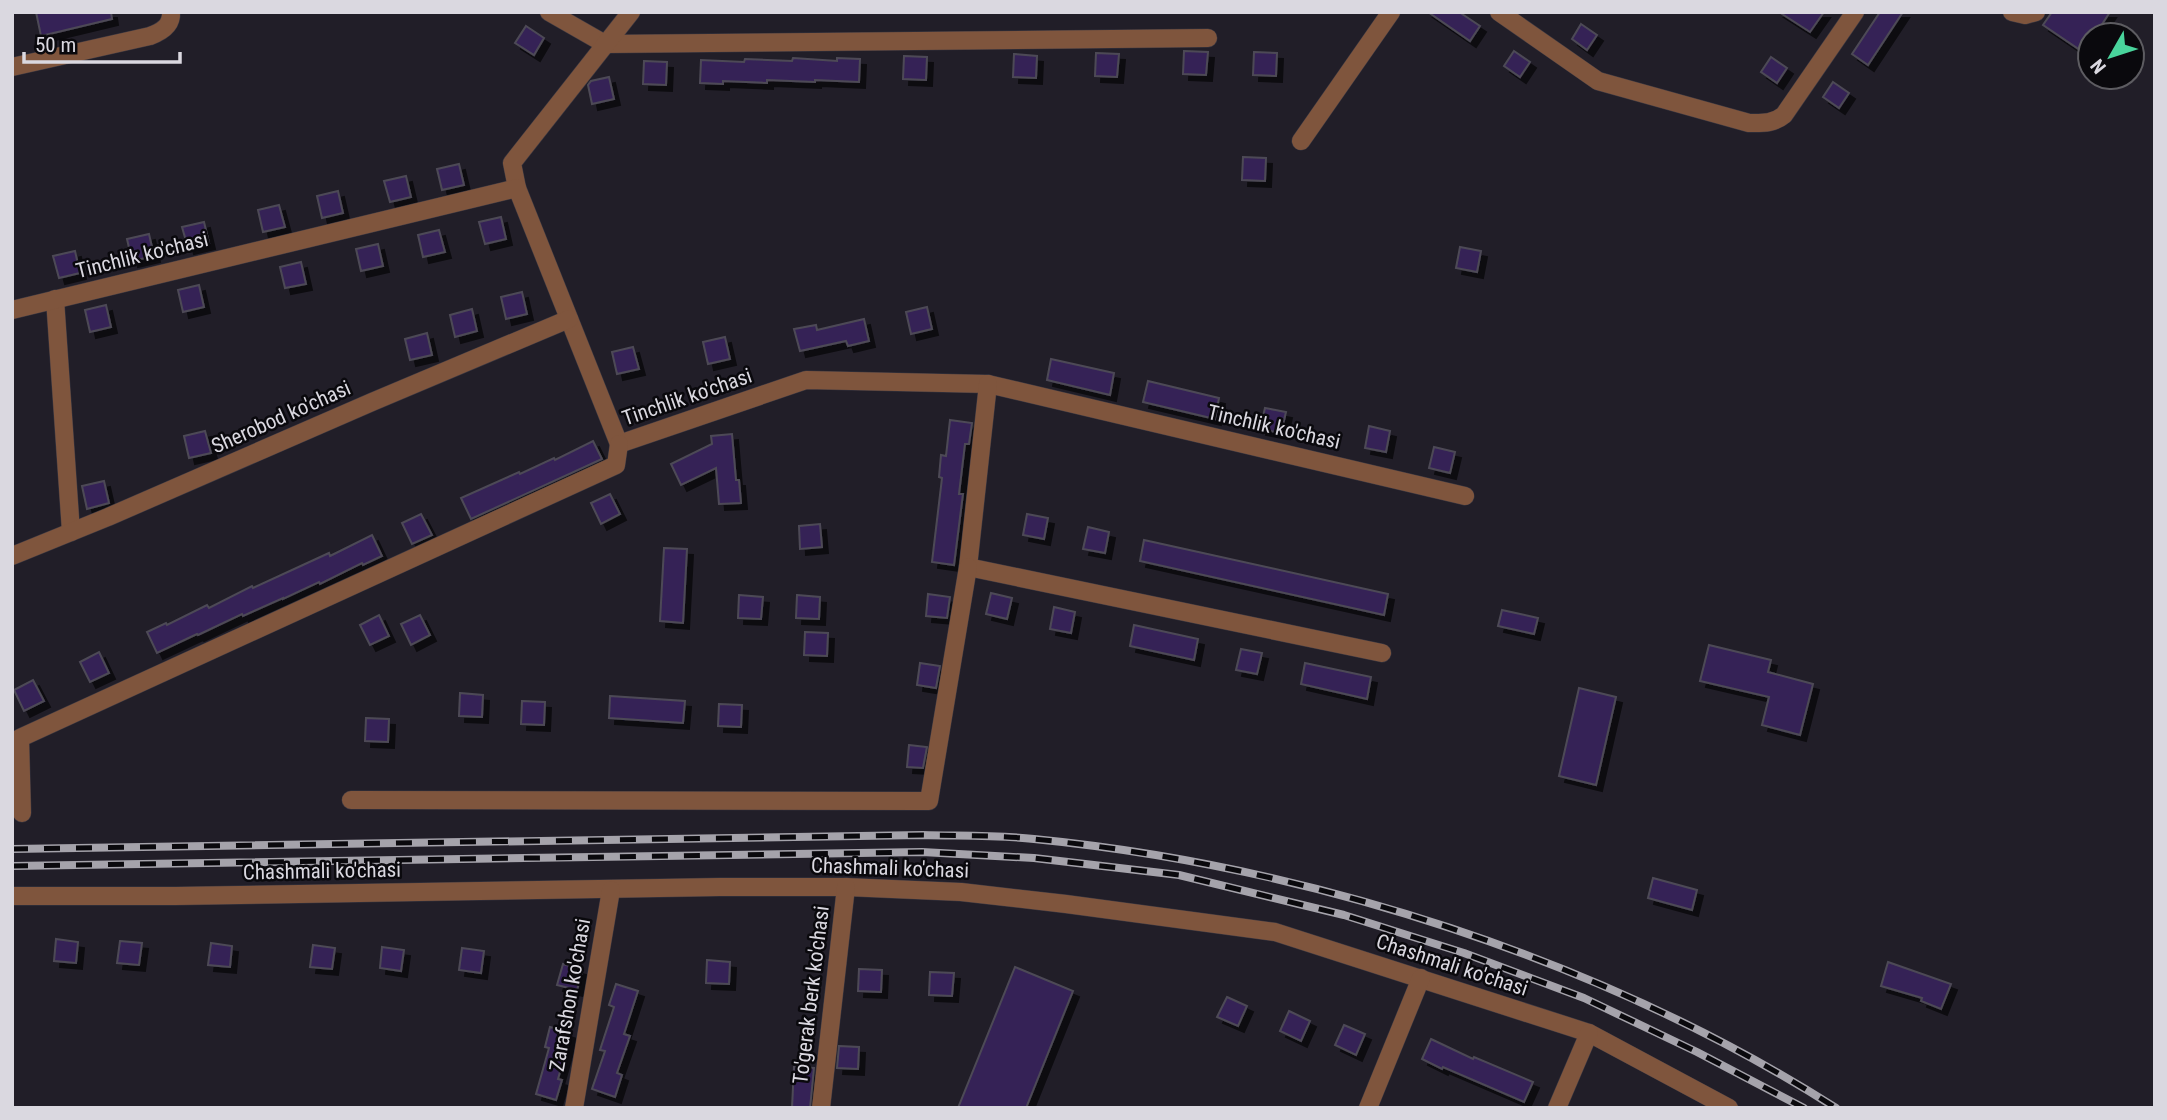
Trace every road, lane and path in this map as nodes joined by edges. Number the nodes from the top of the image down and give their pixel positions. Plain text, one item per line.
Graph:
1 (172, 12) edge
2 (549, 12) edge
3 (631, 12) edge
4 (1391, 12) edge
5 (1499, 12) edge
6 (1855, 12) edge
7 (2012, 12) edge
8 (2036, 12) edge
9 (1208, 38) dead end
10 (605, 44) junction
11 (12, 66) edge
12 (1301, 141) dead end
13 (516, 188) junction
14 (55, 299) junction
15 (12, 310) edge
16 (569, 320) junction
17 (988, 384) junction
18 (618, 444) junction
19 (1465, 496) dead end
20 (71, 532) junction
21 (12, 556) edge
22 (968, 568) junction
23 (1382, 653) dead end
24 (351, 800) dead end
25 (22, 813) dead end
26 (846, 887) junction
27 (611, 890) junction
28 (12, 896) edge
29 (1421, 978) junction
30 (1589, 1033) junction
31 (574, 1108) edge
32 (821, 1108) edge
33 (1368, 1108) edge
34 (1557, 1108) edge
35 (1730, 1108) edge

1 - 11 street
2 - 10 street
3 - 10 street
4 - 12 street
5 - 6 street
7 - 8 street
9 - 10 street
10 - 13 street
13 - 14 street, Tinchlik ko'chasi
13 - 16 street, Tinchlik ko'chasi
14 - 15 street, Tinchlik ko'chasi
14 - 20 street
16 - 18 street, Tinchlik ko'chasi
16 - 20 street, Sherobod ko'chasi
17 - 18 street, Tinchlik ko'chasi
17 - 19 street, Tinchlik ko'chasi
17 - 22 street
18 - 25 street
20 - 21 street, Sherobod ko'chasi
22 - 23 street
22 - 24 street
26 - 27 street, Chashmali ko'chasi
26 - 29 street, Chashmali ko'chasi
26 - 32 street, To'gerak berk ko'chasi
27 - 28 street, Chashmali ko'chasi
27 - 31 street, Zarafshon ko'chasi
29 - 30 street, Chashmali ko'chasi
29 - 33 street
30 - 34 street
30 - 35 street, Chashmali ko'chasi

